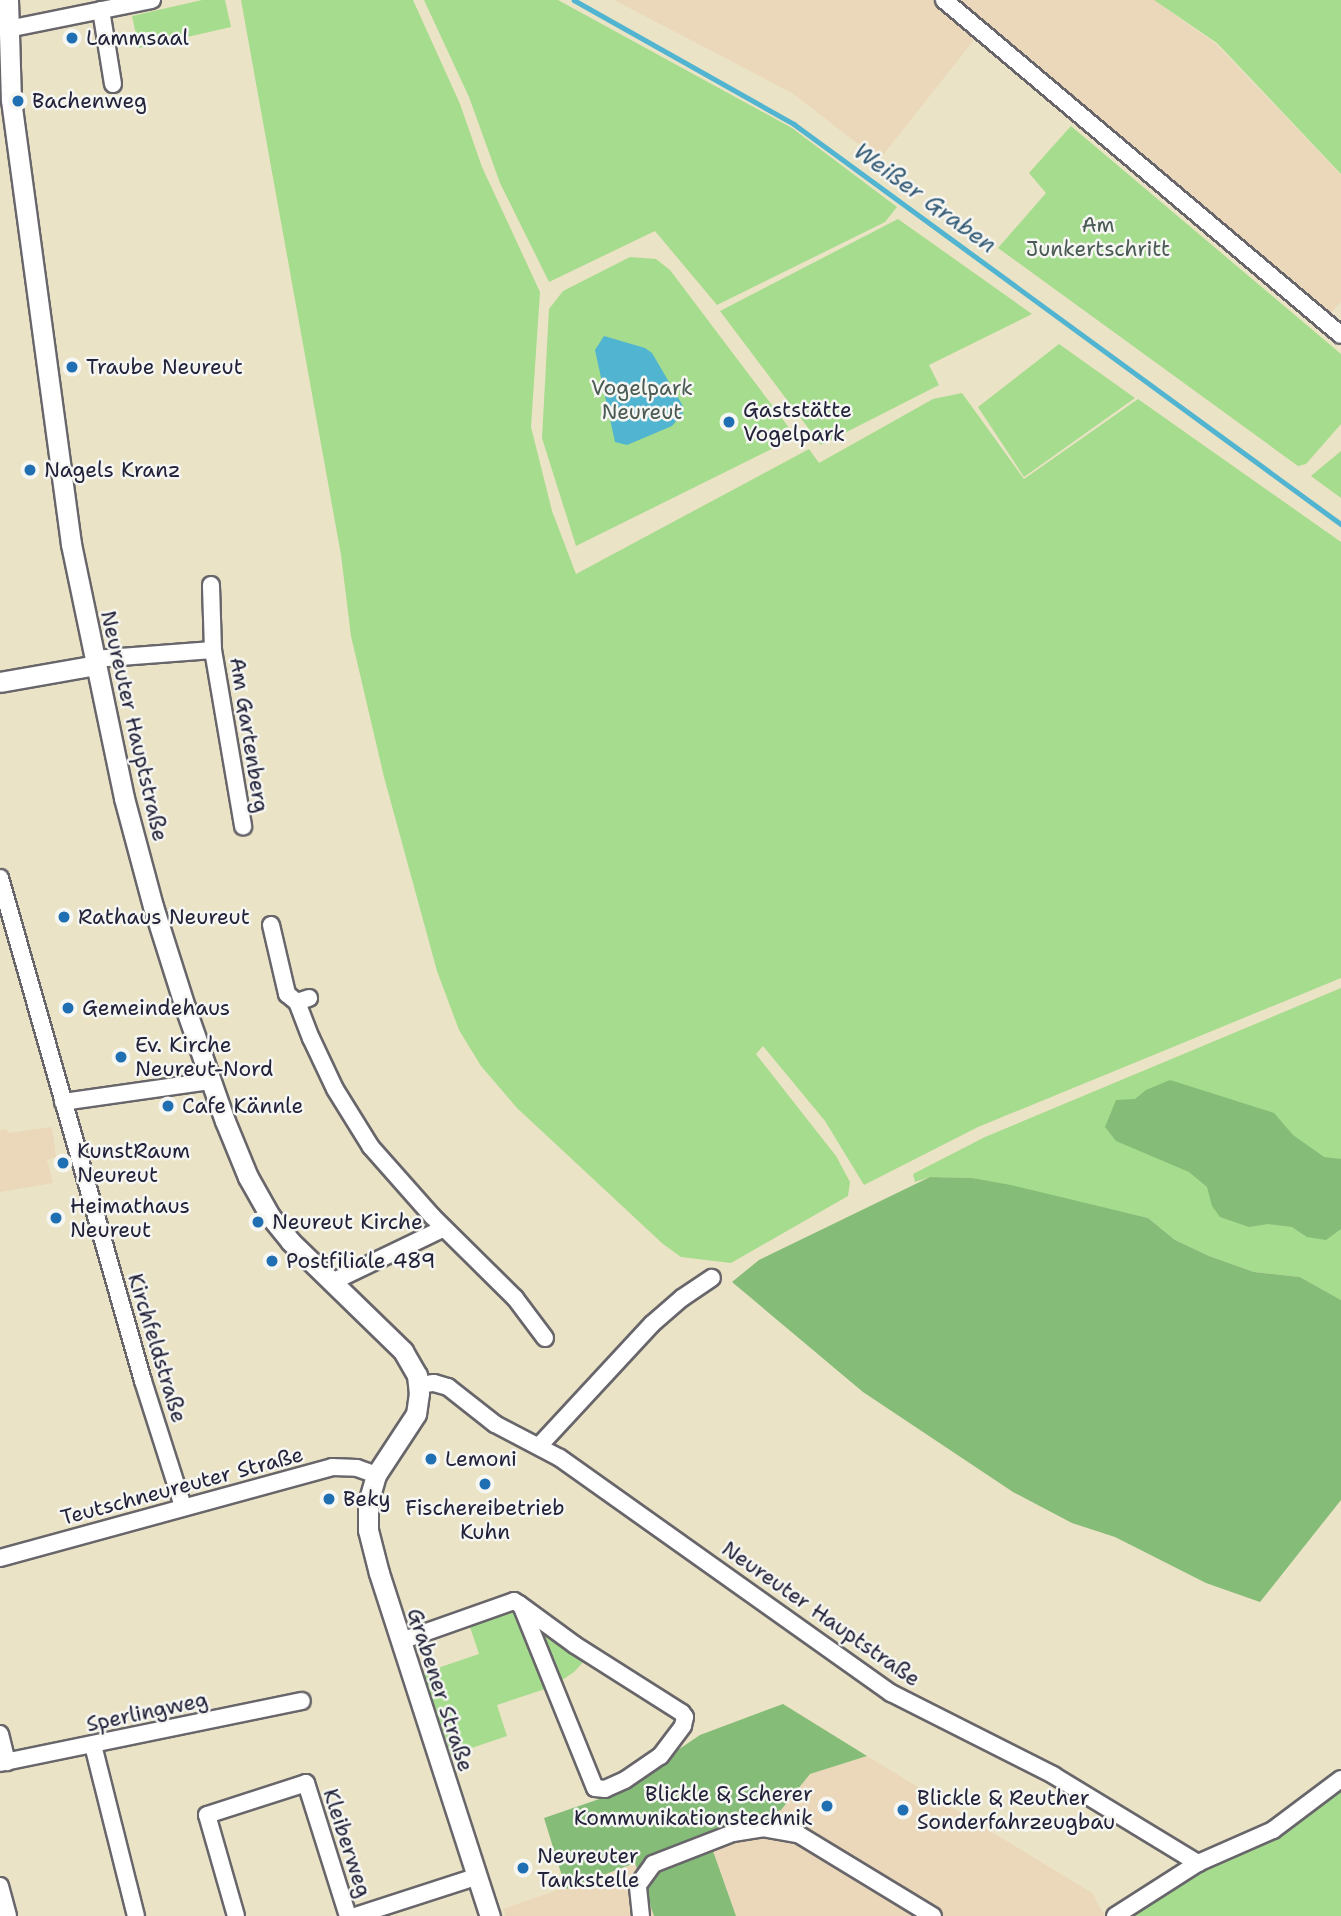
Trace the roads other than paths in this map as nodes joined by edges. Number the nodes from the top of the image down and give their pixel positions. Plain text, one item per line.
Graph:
1 (152, 0) edge
2 (944, 0) edge
3 (101, 10) junction
4 (6, 15) edge
5 (113, 84) dead end
6 (1341, 335) edge
7 (211, 585) dead end
8 (213, 650) junction
9 (95, 662) junction
10 (0, 682) edge
11 (243, 827) dead end
12 (0, 878) edge
13 (271, 926) dead end
14 (211, 1081) junction
15 (63, 1102) junction
16 (444, 1228) junction
17 (712, 1278) dead end
18 (332, 1282) junction
19 (545, 1338) dead end
20 (419, 1385) junction
21 (539, 1446) junction
22 (376, 1475) junction
23 (183, 1506) junction
24 (0, 1558) edge
25 (523, 1607) junction
26 (401, 1641) junction
27 (302, 1701) dead end
28 (0, 1734) edge
29 (93, 1745) junction
30 (4, 1763) edge
31 (1341, 1779) edge
32 (1198, 1863) junction
33 (476, 1877) junction
34 (0, 1886) edge
35 (8, 1916) edge
36 (136, 1916) edge
37 (236, 1916) edge
38 (348, 1916) edge
39 (355, 1916) edge
40 (490, 1916) edge
41 (641, 1916) edge
42 (933, 1916) edge
43 (1115, 1916) edge

1 - 3 street
2 - 6 street
3 - 4 street
3 - 5 street
4 - 9 street, Neureuter Hauptstraße
7 - 8 street, Am Gartenberg
8 - 9 street, Am Gartenberg
8 - 11 street, Am Gartenberg
9 - 10 street
9 - 14 street, Neureuter Hauptstraße
12 - 15 street, Kirchfeldstraße
13 - 16 street
14 - 15 street
14 - 18 street, Neureuter Hauptstraße
15 - 23 street, Kirchfeldstraße
16 - 18 street
16 - 19 street
17 - 21 street
18 - 20 street, Neureuter Hauptstraße
20 - 21 street, Neureuter Hauptstraße
20 - 22 street
21 - 32 street, Neureuter Hauptstraße
22 - 23 street, Teutschneureuter Straße
22 - 26 street, Grabener Straße
23 - 24 street, Teutschneureuter Straße
25 - 25 street
25 - 26 street
26 - 33 street, Grabener Straße
27 - 29 street, Sperlingweg
28 - 30 street
29 - 30 street, Sperlingweg
29 - 36 street
31 - 32 street
32 - 43 street
33 - 39 street
33 - 40 street, Grabener Straße
34 - 35 street
37 - 38 street, Kleiberweg
41 - 42 street

